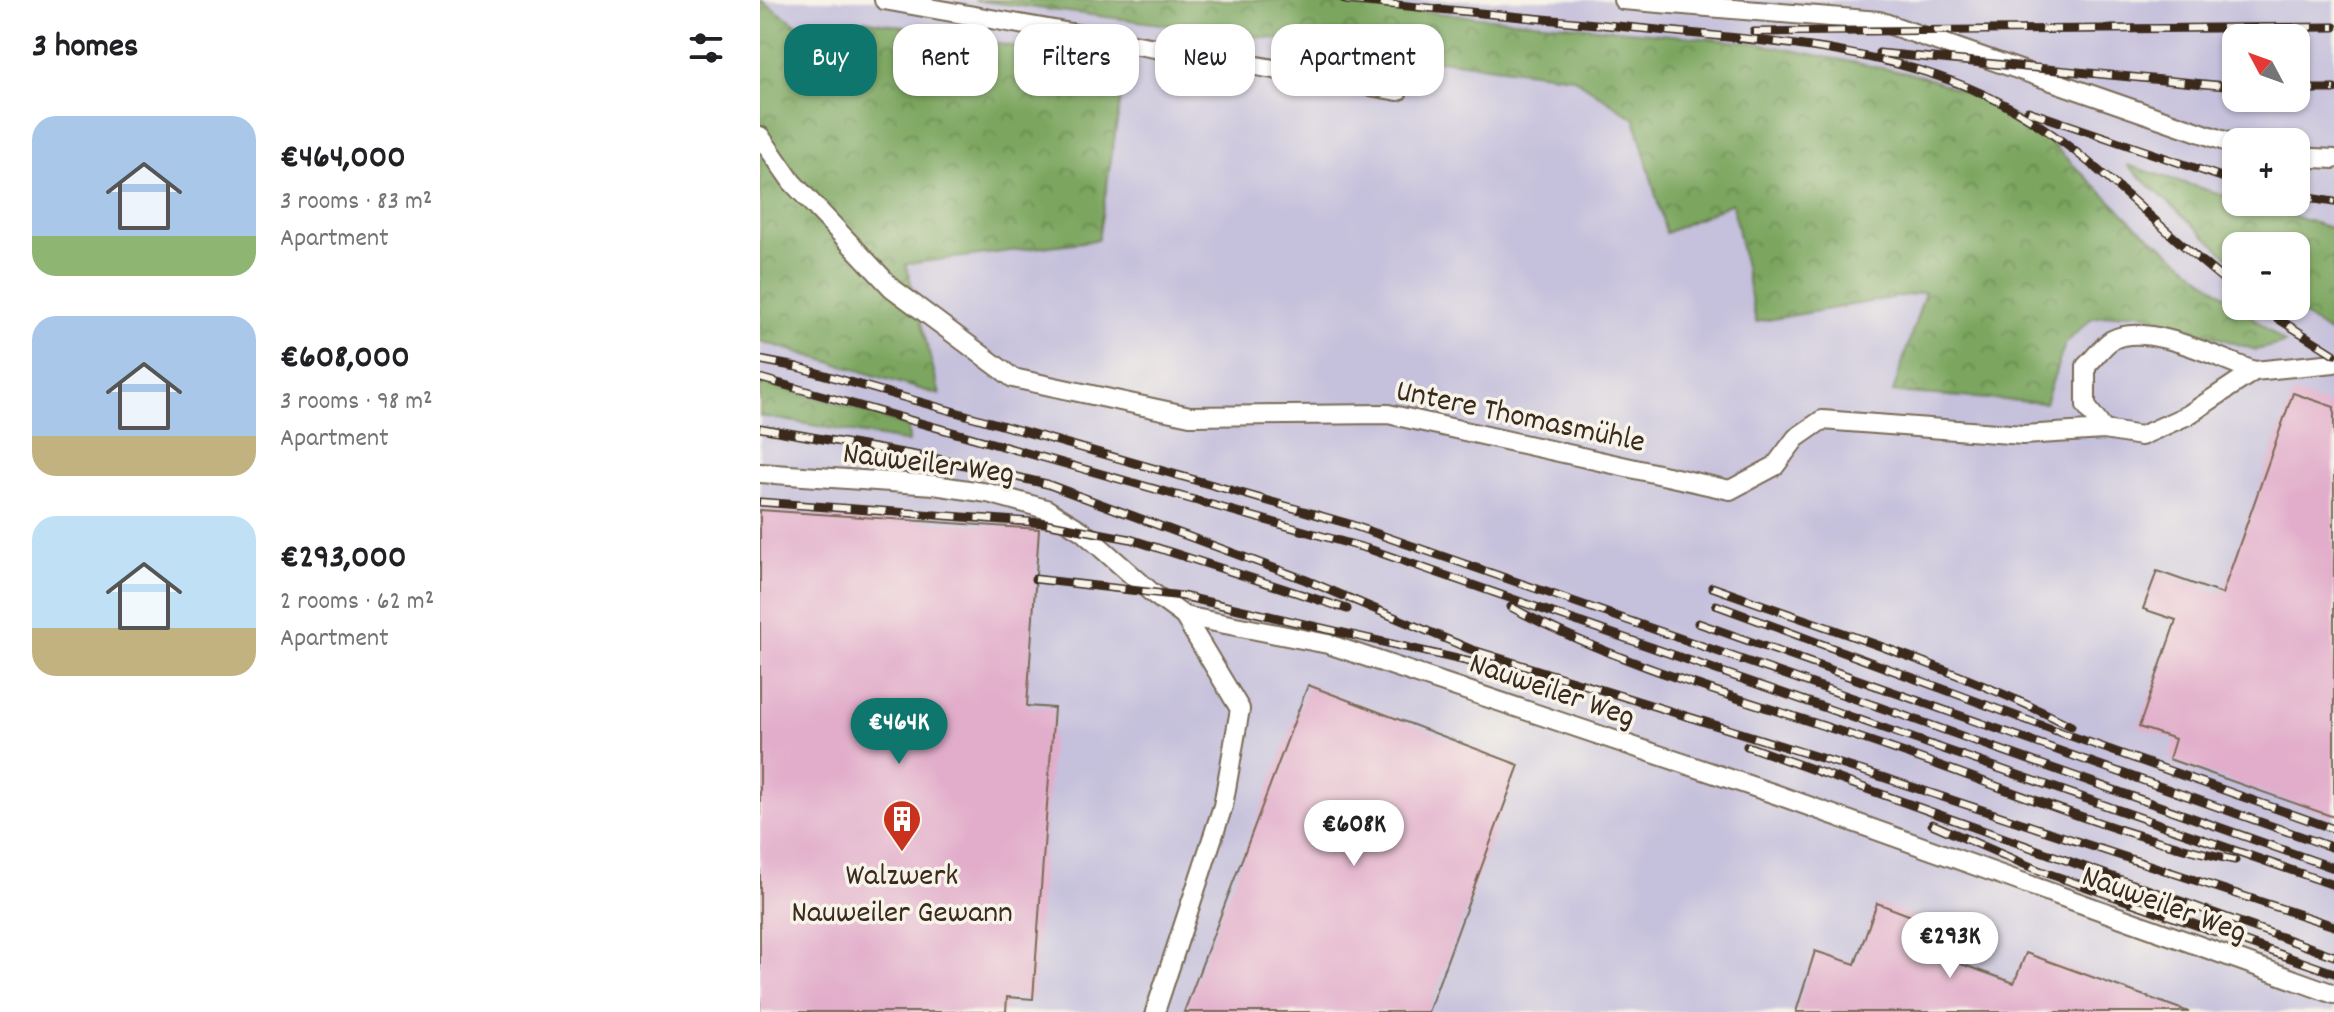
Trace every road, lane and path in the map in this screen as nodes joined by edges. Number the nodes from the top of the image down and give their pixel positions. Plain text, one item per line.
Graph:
1 (884, 0) edge
2 (1623, 0) edge
3 (1271, 69) edge
4 (760, 136) edge
5 (2222, 140) edge
6 (2310, 158) edge
7 (2334, 159) edge
8 (2334, 363) edge
9 (2254, 371) junction
10 (2104, 430) junction
11 (760, 473) edge
12 (1184, 616) junction
13 (2334, 994) edge
14 (1155, 1012) edge

1 - 3 lane
2 - 5 lane
4 - 10 lane, Untere Thomasmühle
6 - 7 lane
8 - 9 lane
9 - 10 lane, Untere Thomasmühle
9 - 10 lane
11 - 12 lane, Nauweiler Weg
12 - 13 lane, Nauweiler Weg
12 - 14 lane

